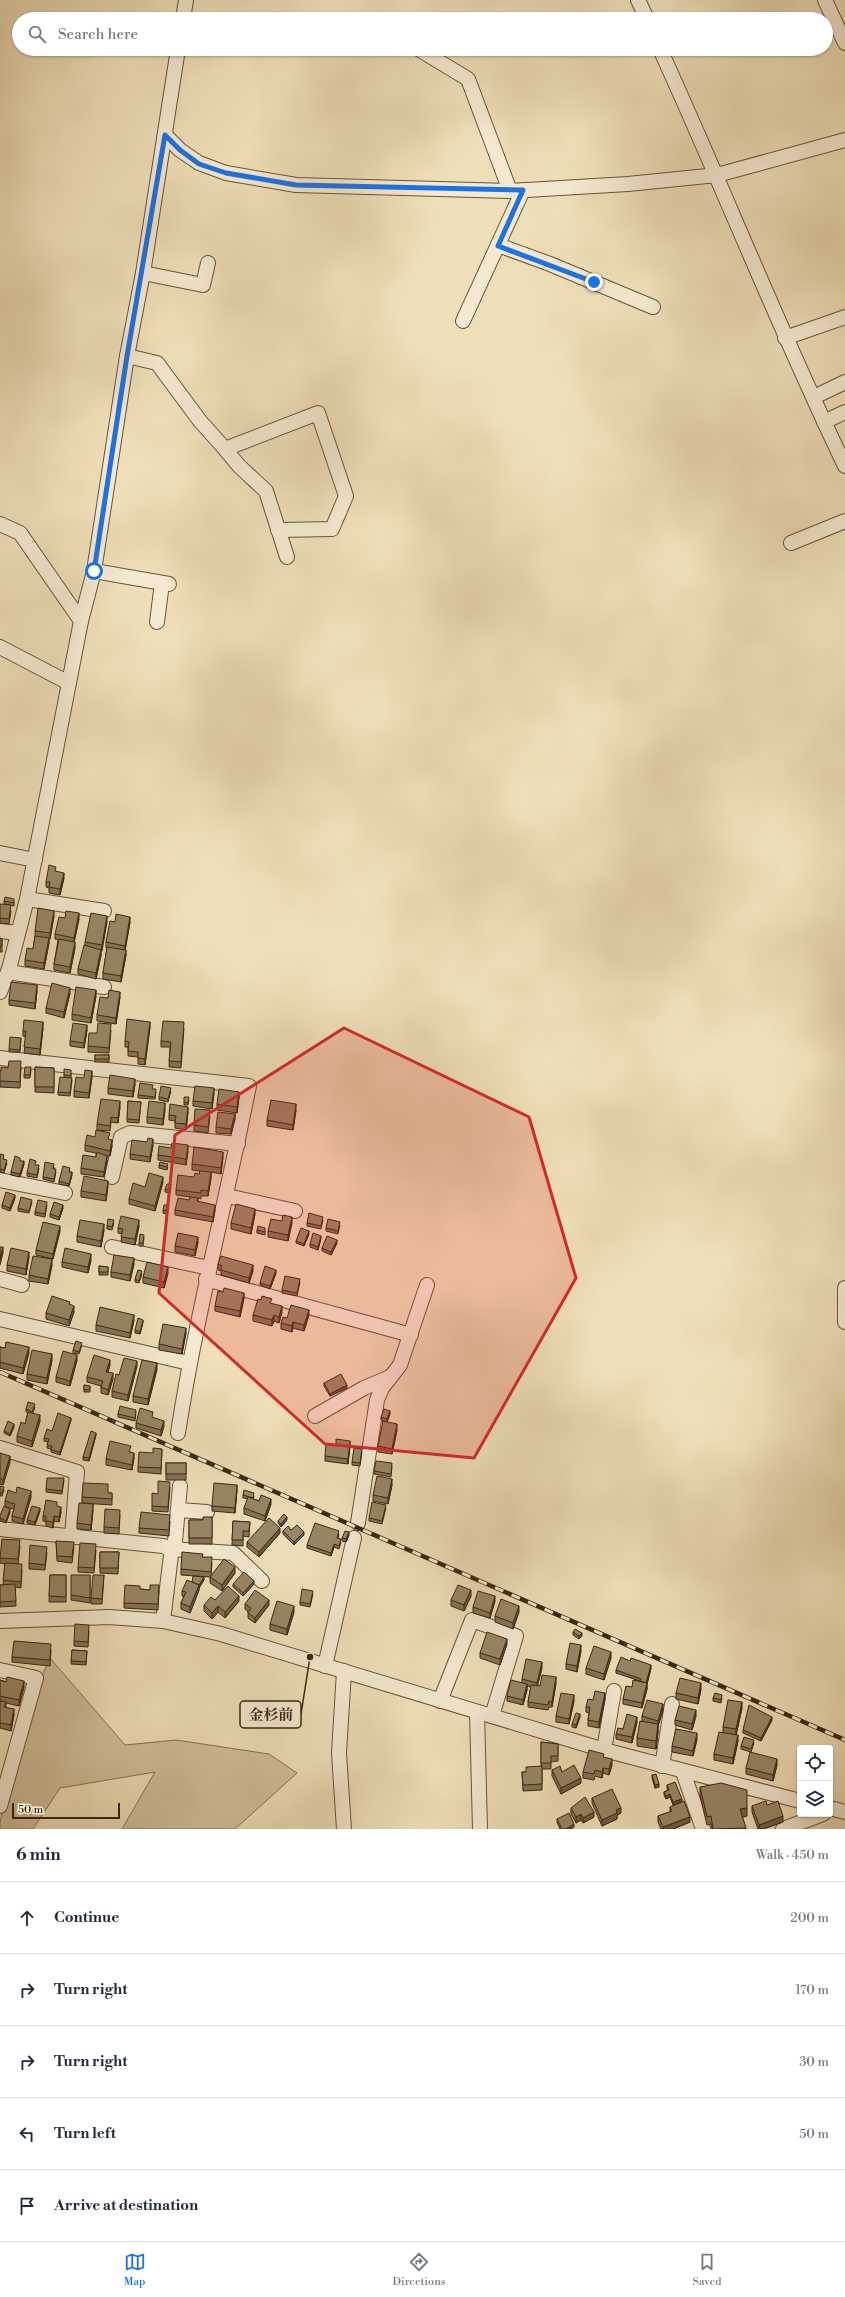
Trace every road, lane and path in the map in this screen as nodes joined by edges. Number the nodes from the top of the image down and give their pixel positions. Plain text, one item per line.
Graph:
1 (186, 0) edge
2 (638, 0) edge
3 (825, 0) edge
4 (184, 12) edge
5 (644, 12) edge
6 (831, 12) edge
7 (833, 17) edge
8 (845, 43) edge
9 (177, 56) edge
10 (430, 56) edge
11 (663, 56) edge
12 (165, 135) junction
13 (845, 140) edge
14 (717, 175) junction
15 (516, 190) junction
16 (498, 246) junction
17 (208, 263) dead end
18 (143, 272) junction
19 (653, 307) dead end
20 (845, 318) edge
21 (463, 321) dead end
22 (786, 338) junction
23 (127, 356) junction
24 (845, 382) edge
25 (814, 397) junction
26 (845, 412) edge
27 (824, 422) junction
28 (225, 450) junction
29 (845, 466) edge
30 (845, 520) edge
31 (0, 524) edge
32 (278, 530) junction
33 (791, 543) dead end
34 (287, 557) dead end
35 (94, 571) junction
36 (81, 621) junction
37 (157, 622) dead end
38 (0, 647) edge
39 (70, 684) junction
40 (0, 853) edge
41 (35, 860) junction
42 (27, 899) junction
43 (104, 911) dead end
44 (0, 932) edge
45 (18, 933) junction
46 (5, 970) edge
47 (104, 987) dead end
48 (0, 992) edge
49 (0, 1058) edge
50 (238, 1144) junction
51 (112, 1177) dead end
52 (0, 1180) edge
53 (65, 1193) dead end
54 (227, 1196) junction
55 (295, 1211) dead end
56 (112, 1247) dead end
57 (208, 1273) junction
58 (0, 1279) edge
59 (22, 1285) dead end
60 (427, 1285) dead end
61 (845, 1288) edge
62 (0, 1319) edge
63 (845, 1322) edge
64 (411, 1335) junction
65 (189, 1363) junction
66 (390, 1377) junction
67 (315, 1416) dead end
68 (178, 1433) dead end
69 (0, 1448) edge
70 (180, 1486) dead end
71 (178, 1510) junction
72 (207, 1512) dead end
73 (358, 1523) dead end
74 (0, 1530) edge
75 (72, 1538) junction
76 (354, 1538) dead end
77 (170, 1549) junction
78 (262, 1581) dead end
79 (0, 1621) edge
80 (163, 1621) junction
81 (325, 1666) junction
82 (0, 1670) edge
83 (344, 1671) junction
84 (614, 1691) dead end
85 (440, 1701) junction
86 (672, 1704) dead end
87 (477, 1712) junction
88 (492, 1716) junction
89 (604, 1750) junction
90 (662, 1766) junction
91 (683, 1772) junction
92 (797, 1800) edge
93 (0, 1806) edge
94 (816, 1817) edge
95 (344, 1829) edge
96 (480, 1829) edge
97 (703, 1829) edge
98 (783, 1829) edge

1 - 4 street
2 - 5 street
3 - 6 street
7 - 8 street
9 - 12 street
10 - 15 street
11 - 14 street
12 - 15 street
12 - 18 street
13 - 14 street
14 - 15 street
14 - 22 street
15 - 16 street
16 - 19 street
16 - 21 street
17 - 18 street
18 - 23 street
20 - 22 street
22 - 25 street
23 - 28 street
23 - 35 street
24 - 25 street
25 - 27 street
26 - 27 street
27 - 29 street
28 - 32 street
28 - 32 street
30 - 33 street
31 - 36 street
32 - 34 street
35 - 36 street
35 - 37 street
36 - 39 street
38 - 39 street
39 - 41 street
40 - 41 street
41 - 42 street
42 - 43 street
42 - 45 street
44 - 45 street
45 - 46 street
46 - 47 street
46 - 48 street
49 - 50 street
50 - 51 street
50 - 54 street
52 - 53 street
54 - 55 street
54 - 57 street
56 - 57 street
57 - 64 street
57 - 65 street
58 - 59 street
60 - 64 street
61 - 63 street
62 - 65 street
64 - 66 street
65 - 68 street
66 - 67 street
66 - 73 street
69 - 75 street
70 - 71 street
71 - 72 street
71 - 77 street
74 - 75 street
75 - 77 street
76 - 81 street
77 - 78 street
77 - 80 street
79 - 80 street
80 - 81 street
81 - 83 street
82 - 93 street
83 - 85 street
83 - 95 street
84 - 89 street
85 - 87 street
85 - 88 street
86 - 90 street
87 - 88 street
87 - 96 street
88 - 89 street
89 - 90 street
90 - 91 street
91 - 92 street
91 - 97 street
94 - 98 street

